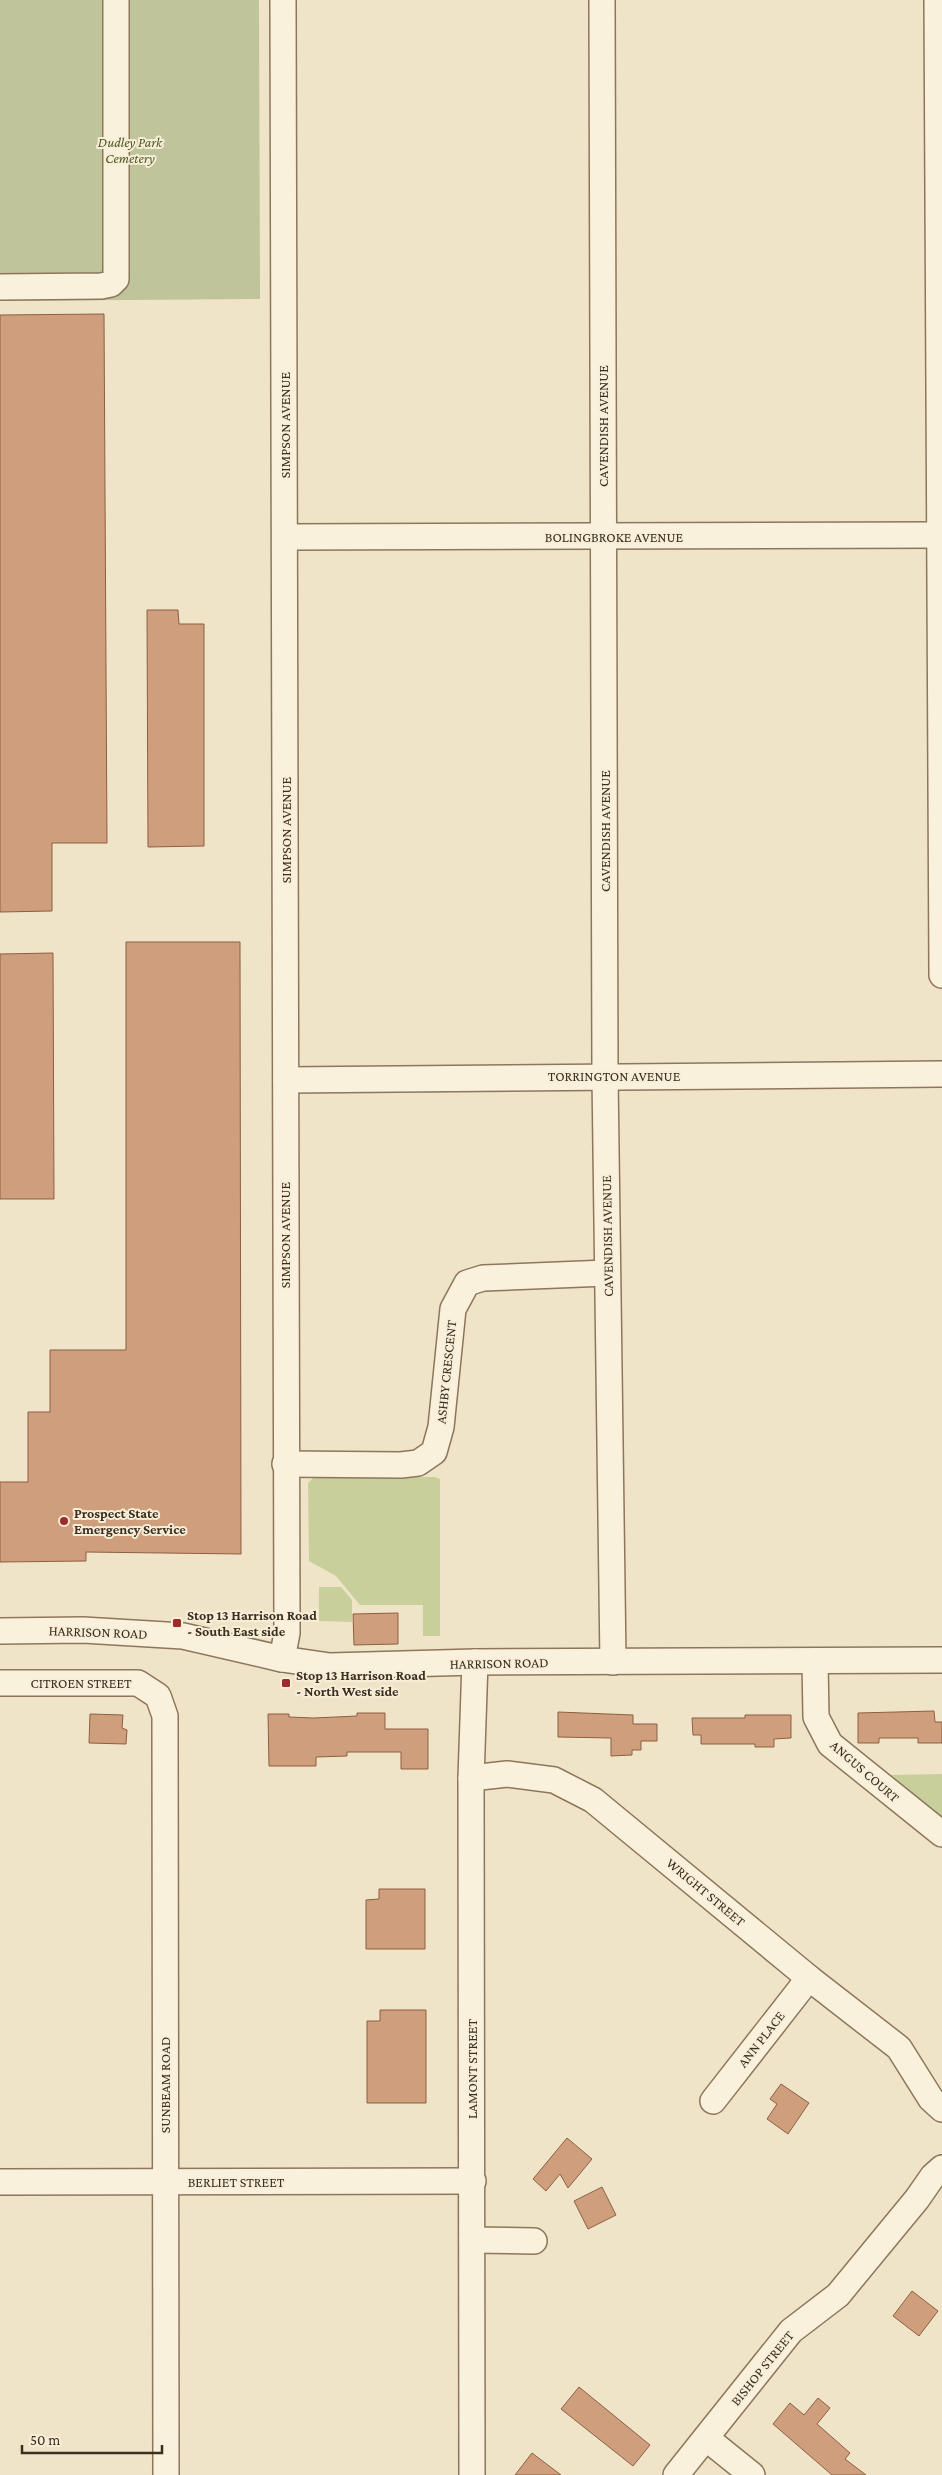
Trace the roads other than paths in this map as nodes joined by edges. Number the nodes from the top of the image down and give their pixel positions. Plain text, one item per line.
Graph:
1 (116, 0) edge
2 (283, 0) edge
3 (602, 0) edge
4 (937, 0) edge
5 (0, 287) edge
6 (941, 535) edge
7 (286, 537) junction
8 (604, 537) junction
9 (942, 975) edge
10 (942, 1074) edge
11 (605, 1076) junction
12 (286, 1080) junction
13 (607, 1273) junction
14 (285, 1464) junction
15 (0, 1630) edge
16 (282, 1659) junction
17 (815, 1660) junction
18 (942, 1660) edge
19 (475, 1662) junction
20 (612, 1662) junction
21 (0, 1683) edge
22 (158, 1696) joint
23 (471, 1778) junction
24 (942, 1834) edge
25 (809, 1978) junction
26 (912, 2070) junction
27 (942, 2090) edge
28 (712, 2102) dead end
29 (942, 2108) edge
30 (942, 2153) edge
31 (937, 2172) edge
32 (472, 2181) junction
33 (0, 2182) edge
34 (164, 2183) junction
35 (472, 2240) junction
36 (534, 2241) dead end
37 (706, 2438) junction
38 (166, 2475) edge
39 (472, 2475) edge
40 (676, 2475) edge
41 (752, 2475) edge

1 - 5 street
2 - 7 street, SIMPSON AVENUE
3 - 8 street, CAVENDISH AVENUE
4 - 6 street
6 - 8 street, BOLINGBROKE AVENUE
6 - 9 street
7 - 8 street, BOLINGBROKE AVENUE
7 - 12 street, SIMPSON AVENUE
8 - 11 street, CAVENDISH AVENUE
10 - 11 street, TORRINGTON AVENUE
11 - 12 street, TORRINGTON AVENUE
11 - 13 street, CAVENDISH AVENUE
12 - 14 street, SIMPSON AVENUE
13 - 14 street, ASHBY CRESCENT
13 - 20 street, CAVENDISH AVENUE
14 - 16 street, SIMPSON AVENUE
15 - 16 street, HARRISON ROAD
16 - 19 street, HARRISON ROAD
17 - 18 street, HARRISON ROAD
17 - 20 street, HARRISON ROAD
17 - 24 street, ANGUS COURT
19 - 20 street, HARRISON ROAD
19 - 23 street, LAMONT STREET
21 - 22 street, CITROEN STREET
22 - 34 street, SUNBEAM ROAD
23 - 25 street, WRIGHT STREET
23 - 32 street, LAMONT STREET
25 - 26 street, WRIGHT STREET
25 - 28 street, ANN PLACE
26 - 27 street, WRIGHT STREET
26 - 29 street, WRIGHT STREET
30 - 31 street, BISHOP STREET
31 - 37 street, BISHOP STREET
32 - 34 street, BERLIET STREET
32 - 35 street, LAMONT STREET
33 - 34 street, BERLIET STREET
34 - 38 street, SUNBEAM ROAD
35 - 36 street
35 - 39 street, LAMONT STREET
37 - 40 street, BISHOP STREET
37 - 41 street

